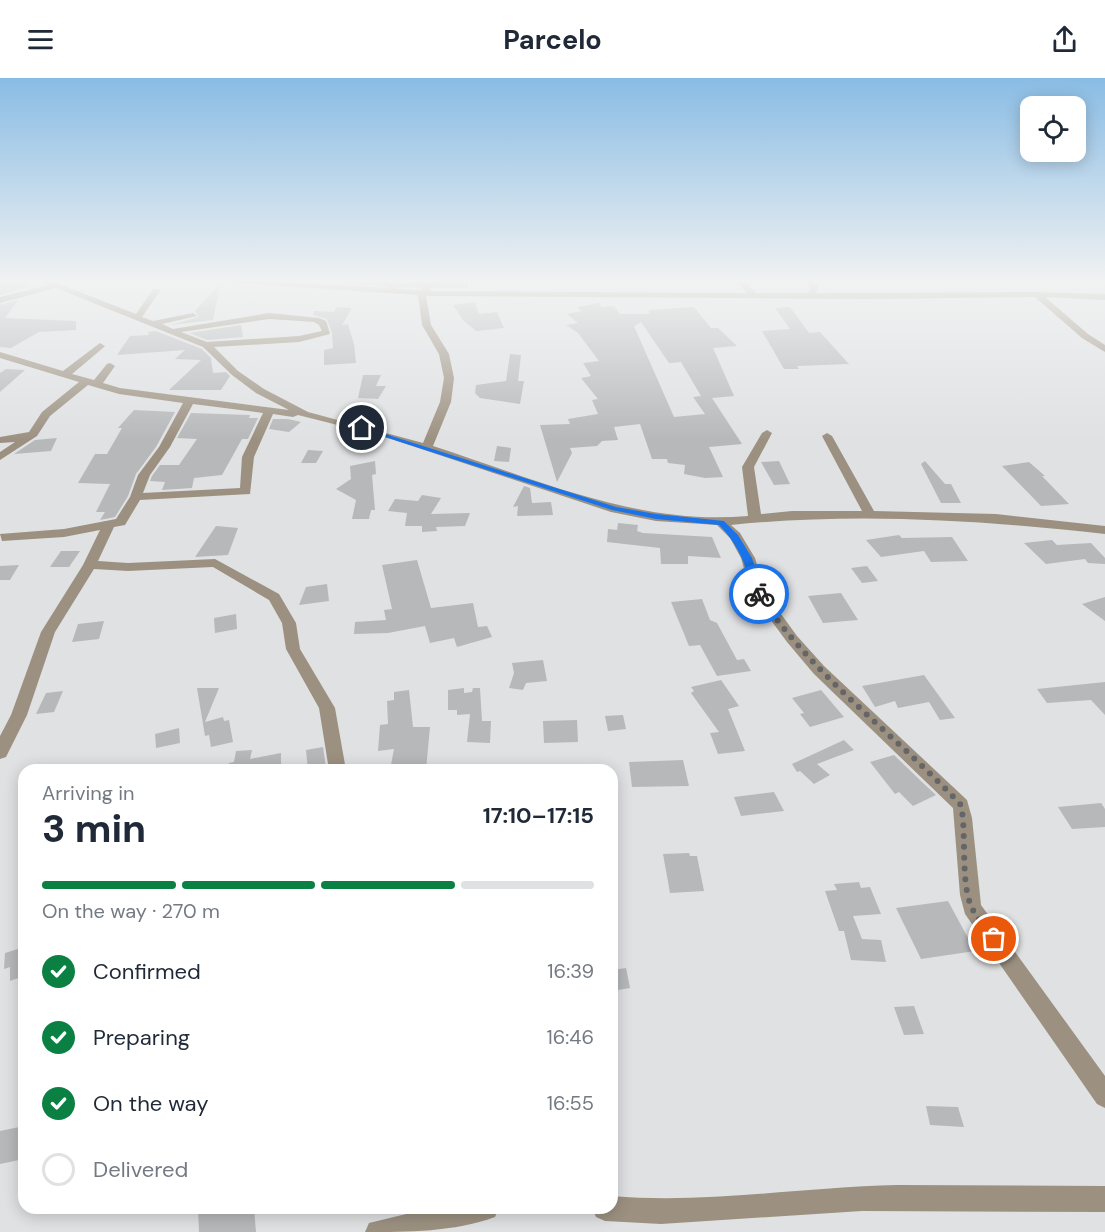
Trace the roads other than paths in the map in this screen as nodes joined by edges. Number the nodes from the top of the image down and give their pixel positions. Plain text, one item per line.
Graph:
1 (178, 333) edge
2 (324, 333) edge
3 (431, 333) edge
4 (1081, 333) edge
5 (206, 345) junction
6 (100, 346) dead end
7 (1105, 349) edge
8 (0, 356) edge
9 (110, 366) dead end
10 (65, 374) junction
11 (91, 383) junction
12 (190, 400) junction
13 (269, 411) junction
14 (304, 414) junction
15 (767, 433) dead end
16 (33, 434) junction
17 (827, 436) dead end
18 (0, 440) edge
19 (426, 448) junction
20 (0, 458) edge
21 (136, 497) junction
22 (870, 514) junction
23 (755, 519) junction
24 (721, 522) junction
25 (108, 526) junction
26 (1105, 530) edge
27 (2, 537) dead end
28 (90, 565) junction
29 (0, 753) edge
30 (337, 764) edge
31 (1105, 1096) edge
32 (1105, 1199) edge
33 (618, 1210) edge
34 (445, 1214) edge
35 (378, 1232) edge

1 - 5 street
2 - 5 street
3 - 19 street
4 - 7 street
5 - 14 street
6 - 10 street
8 - 10 street
9 - 11 street
10 - 11 street
11 - 12 street
11 - 16 street
12 - 13 street
12 - 21 street
13 - 14 street
13 - 21 street
14 - 19 street
15 - 23 street
16 - 18 street
16 - 20 street
17 - 22 street
19 - 24 street
21 - 25 street
22 - 23 street
22 - 26 street
23 - 24 street
24 - 31 street
25 - 27 street
25 - 28 street
28 - 29 street
28 - 30 street
32 - 33 street
34 - 35 street

